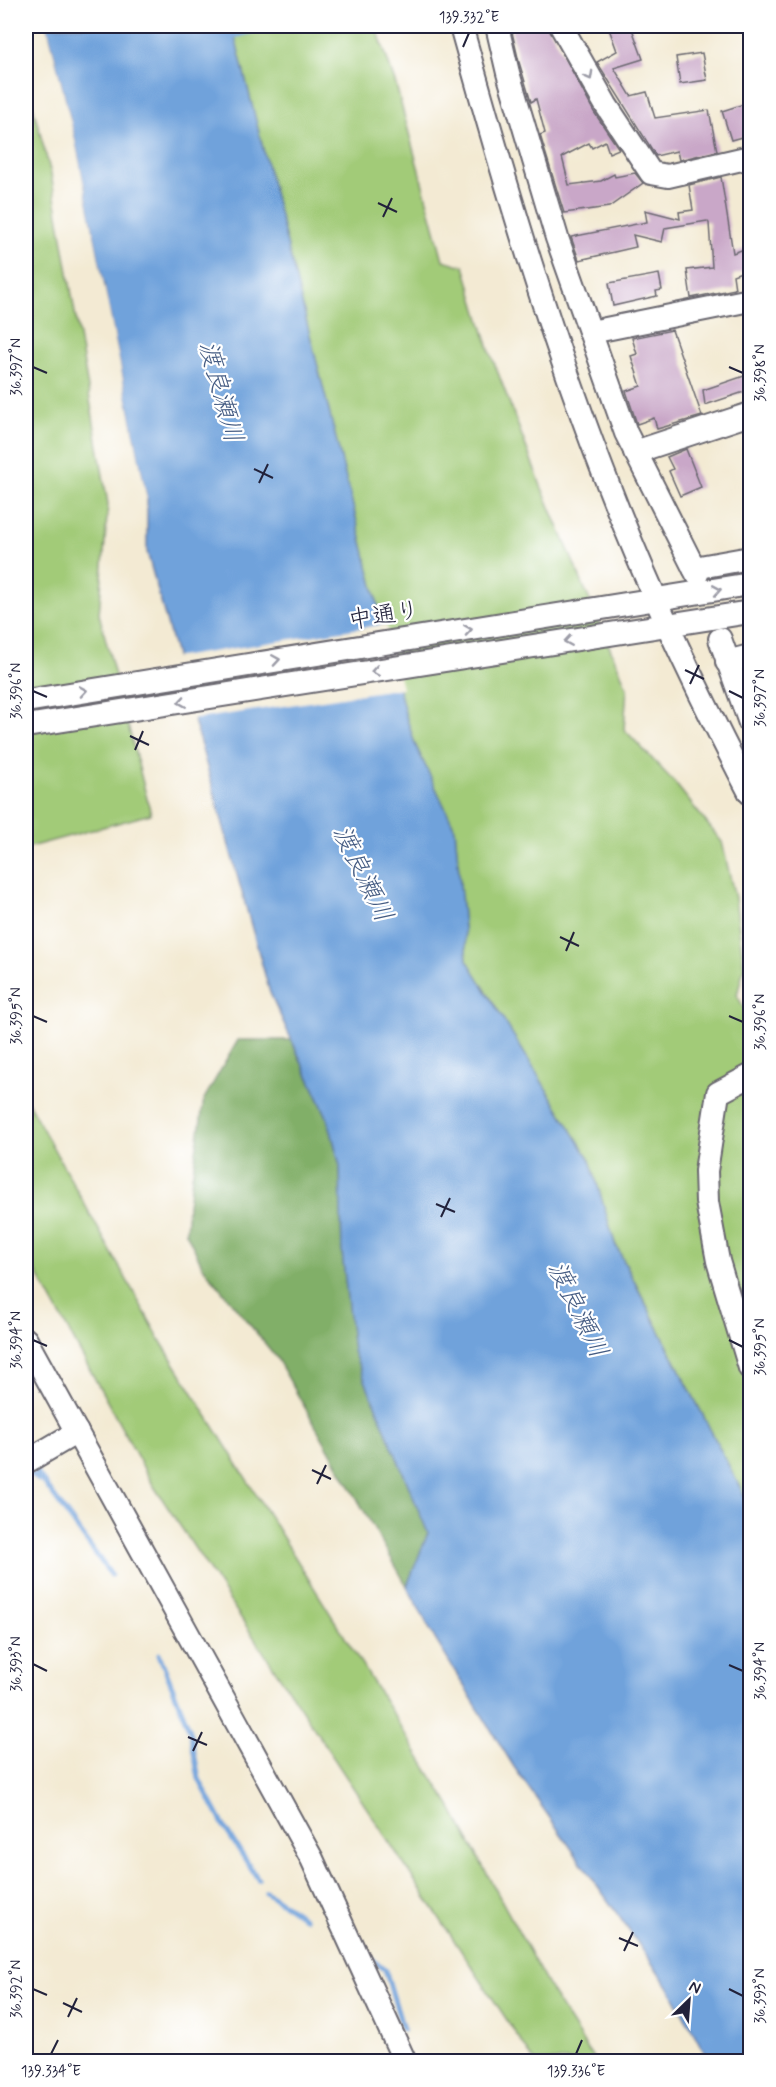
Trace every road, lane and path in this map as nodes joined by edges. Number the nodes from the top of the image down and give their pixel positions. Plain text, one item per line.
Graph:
1 (461, 26) edge
2 (498, 26) edge
3 (561, 26) edge
4 (750, 158) edge
5 (750, 300) edge
6 (591, 332) junction
7 (750, 414) edge
8 (635, 452) junction
9 (750, 558) edge
10 (750, 584) edge
11 (658, 600) junction
12 (750, 612) edge
13 (670, 625) junction
14 (720, 639) dead end
15 (750, 656) edge
16 (727, 662) junction
17 (26, 701) edge
18 (750, 723) edge
19 (26, 726) edge
20 (750, 793) edge
21 (750, 1076) edge
22 (26, 1340) edge
23 (750, 1368) edge
24 (77, 1432) junction
25 (26, 1462) edge
26 (405, 2061) edge

1 - 11 street
2 - 6 street
3 -> 4 street
5 - 6 street
6 - 8 street
7 - 8 street
8 - 9 street
11 -> 10 street, 中通り
11 - 13 street
17 -> 11 street, 中通り
12 - 13 street
13 -> 19 street
13 - 20 street
14 - 16 street
15 - 16 street
16 - 18 street
21 - 23 street
22 - 24 street
24 - 25 street
24 - 26 street

